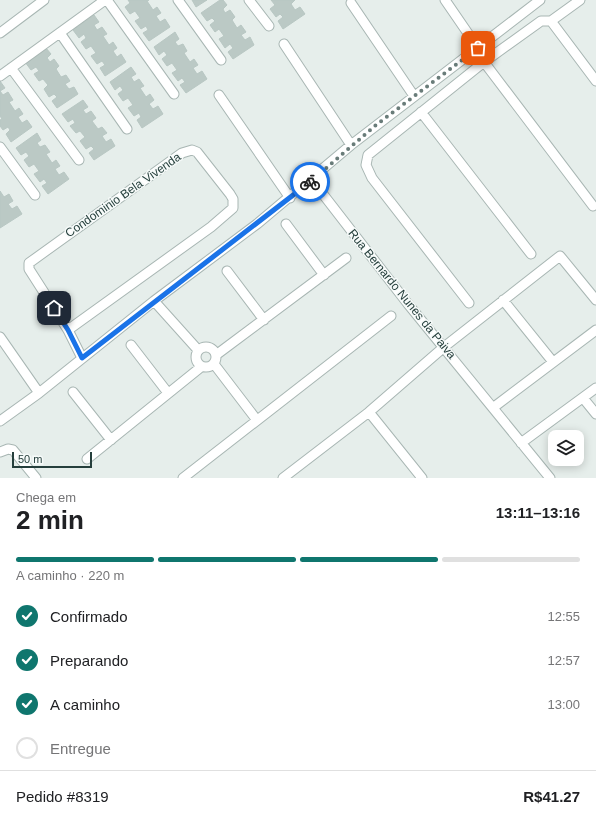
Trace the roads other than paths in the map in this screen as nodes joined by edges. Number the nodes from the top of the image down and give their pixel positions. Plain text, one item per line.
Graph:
1 (44, 0) edge
2 (106, 0) edge
3 (178, 0) edge
4 (249, 0) edge
5 (445, 0) edge
6 (540, 0) edge
7 (580, 0) edge
8 (351, 3) dead end
9 (551, 21) junction
10 (269, 26) dead end
11 (0, 33) edge
12 (60, 33) junction
13 (284, 44) dead end
14 (478, 48) junction
15 (221, 60) dead end
16 (484, 62) junction
17 (11, 68) junction
18 (0, 76) edge
19 (596, 81) edge
20 (174, 94) dead end
21 (218, 95) dead end
22 (414, 96) junction
23 (421, 112) junction
24 (127, 129) dead end
25 (351, 145) junction
26 (0, 147) edge
27 (79, 160) dead end
28 (312, 180) junction
29 (35, 195) dead end
30 (290, 198) junction
31 (593, 206) dead end
32 (286, 224) dead end
33 (531, 254) dead end
34 (346, 258) dead end
35 (227, 271) dead end
36 (324, 275) junction
37 (504, 300) junction
38 (596, 300) edge
39 (154, 301) junction
40 (469, 303) dead end
41 (391, 316) dead end
42 (264, 320) junction
43 (68, 330) junction
44 (596, 330) edge
45 (0, 337) edge
46 (131, 345) dead end
47 (444, 347) junction
48 (198, 350) junction
49 (82, 358) junction
50 (215, 360) junction
51 (553, 362) junction
52 (201, 367) junction
53 (596, 388) edge
54 (73, 392) dead end
55 (39, 393) junction
56 (168, 393) junction
57 (584, 398) junction
58 (494, 407) junction
59 (369, 412) junction
60 (596, 414) edge
61 (256, 419) junction
62 (0, 421) edge
63 (110, 440) junction
64 (522, 443) junction
65 (0, 452) edge
66 (87, 459) dead end
67 (297, 474) edge
68 (36, 478) edge
69 (182, 478) edge
70 (283, 478) edge
71 (422, 478) edge
72 (550, 478) edge

1 - 11 street
2 - 12 street
2 - 20 street
3 - 15 street
4 - 10 street
5 - 14 street
6 - 14 street
7 - 9 street
8 - 22 street
9 - 16 street
9 - 19 street
12 - 17 street
12 - 24 street
13 - 25 street
14 - 22 street
16 - 23 street
16 - 31 street
17 - 18 street
17 - 27 street
21 - 30 street
22 - 25 street
23 - 33 street
23 - 40 street
25 - 28 street
26 - 29 street
28 - 30 street
28 - 47 street, Rua Bernardo Nunes da Paiva
30 - 39 street
32 - 36 street
34 - 36 street
35 - 42 street
36 - 42 street
37 - 38 street
37 - 47 street
37 - 51 street
39 - 48 street
39 - 49 street
41 - 61 street
42 - 50 street
43 - 43 street, Condominio Bela Vivenda
43 - 49 street, Condominio Bela Vivenda
44 - 51 street
45 - 55 street
46 - 56 street
47 - 58 street, Rua Bernardo Nunes da Paiva
47 - 59 street
48 - 50 street
48 - 52 street
49 - 55 street
50 - 52 street
50 - 61 street
51 - 58 street
52 - 56 street
53 - 57 street
54 - 63 street
55 - 62 street
56 - 63 street
57 - 60 street
57 - 64 street
58 - 64 street, Rua Bernardo Nunes da Paiva
59 - 67 street
59 - 71 street
61 - 69 street
63 - 66 street
64 - 72 street, Rua Bernardo Nunes da Paiva
65 - 68 street
67 - 70 street

